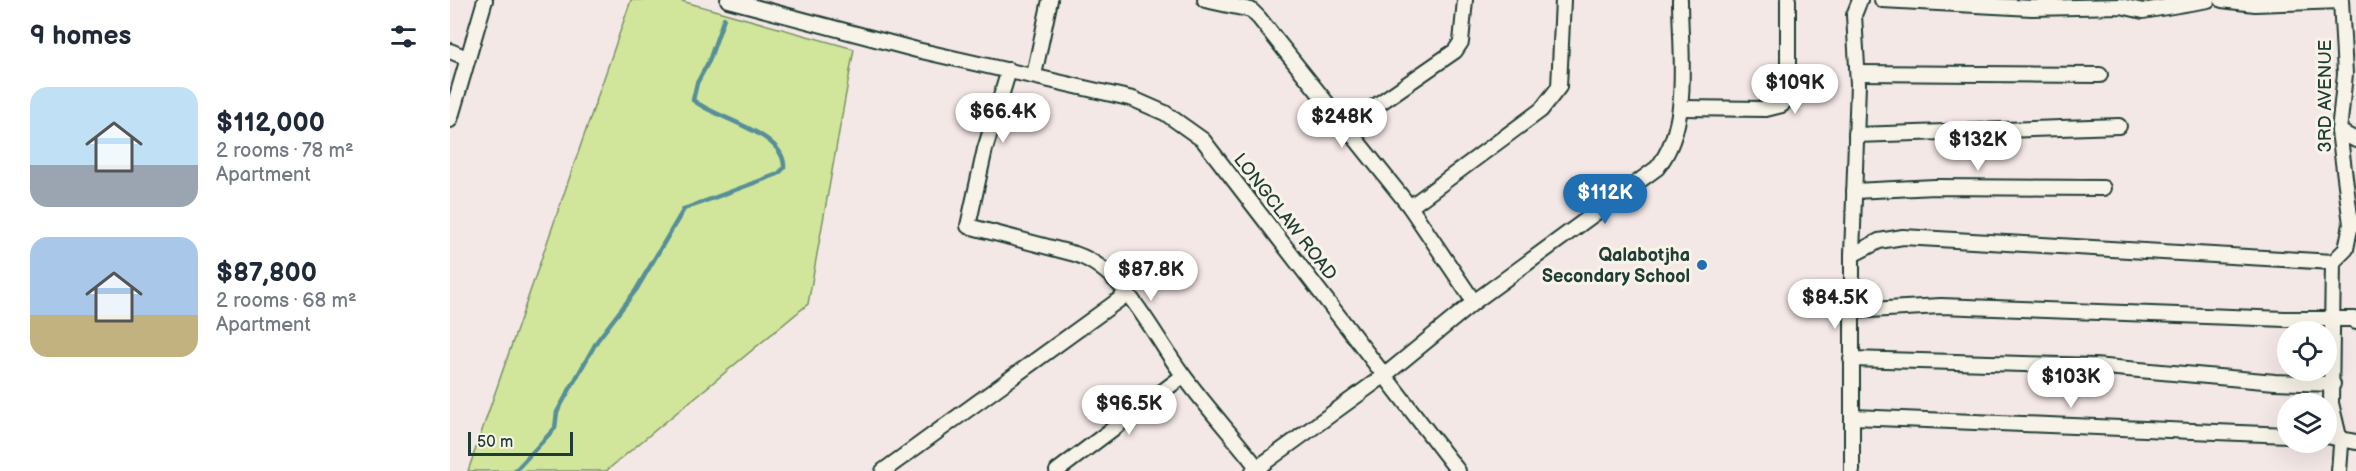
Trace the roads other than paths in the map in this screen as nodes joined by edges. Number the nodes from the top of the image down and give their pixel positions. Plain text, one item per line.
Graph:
1 (485, 0) edge
2 (728, 0) edge
3 (1050, 0) edge
4 (1205, 0) edge
5 (1465, 0) edge
6 (1563, 0) edge
7 (1680, 0) edge
8 (1788, 0) edge
9 (1860, 0) edge
10 (1882, 0) edge
11 (2222, 0) edge
12 (2198, 1) edge
13 (2341, 1) edge
14 (1968, 2) edge
15 (2255, 2) edge
16 (2113, 3) edge
17 (2341, 20) junction
18 (2356, 21) edge
19 (450, 51) edge
20 (467, 58) junction
21 (1021, 73) junction
22 (1858, 73) junction
23 (2100, 75) dead end
24 (2351, 76) edge
25 (1681, 108) junction
26 (450, 120) edge
27 (2119, 126) dead end
28 (1345, 127) junction
29 (2339, 131) junction
30 (1856, 135) junction
31 (2356, 140) edge
32 (2103, 189) dead end
33 (1854, 191) junction
34 (1410, 207) junction
35 (2353, 230) edge
36 (1851, 255) junction
37 (2333, 262) junction
38 (1127, 294) junction
39 (1474, 302) junction
40 (1851, 311) junction
41 (2332, 320) junction
42 (2356, 322) edge
43 (1851, 359) junction
44 (1385, 375) junction
45 (1184, 376) junction
46 (2333, 384) junction
47 (2333, 393) edge
48 (1853, 417) junction
49 (2277, 435) edge
50 (2337, 438) edge
51 (2356, 442) edge
52 (2336, 453) edge
53 (1257, 470) edge
54 (883, 471) edge
55 (1057, 471) edge
56 (1458, 471) edge
57 (1852, 471) edge
58 (2339, 471) edge

1 - 20 street
2 - 21 street, LONGCLAW ROAD
3 - 21 street
4 - 28 street
5 - 28 street
6 - 34 street
7 - 25 street
8 - 25 street
9 - 22 street
10 - 14 street
11 - 15 street
12 - 16 street
13 - 15 street
13 - 17 street, 3RD AVENUE
14 - 16 street
17 - 18 street
17 - 24 street, 3RD AVENUE
19 - 20 street
20 - 26 street
21 - 38 street
21 - 44 street, LONGCLAW ROAD
22 - 23 street
22 - 30 street
24 - 29 street, 3RD AVENUE
25 - 39 street
27 - 30 street
28 - 34 street
29 - 31 street
29 - 35 street, 3RD AVENUE
30 - 33 street
32 - 33 street
33 - 36 street
34 - 39 street
35 - 37 street, 3RD AVENUE
36 - 37 street
36 - 40 street
37 - 41 street
38 - 45 street
38 - 54 street
39 - 44 street
40 - 41 street
40 - 43 street
41 - 42 street
41 - 46 street
43 - 46 street
43 - 48 street
44 - 53 street
44 - 56 street, LONGCLAW ROAD
45 - 53 street
45 - 55 street
46 - 47 street
48 - 49 street
48 - 57 street
50 - 51 street
52 - 58 street

